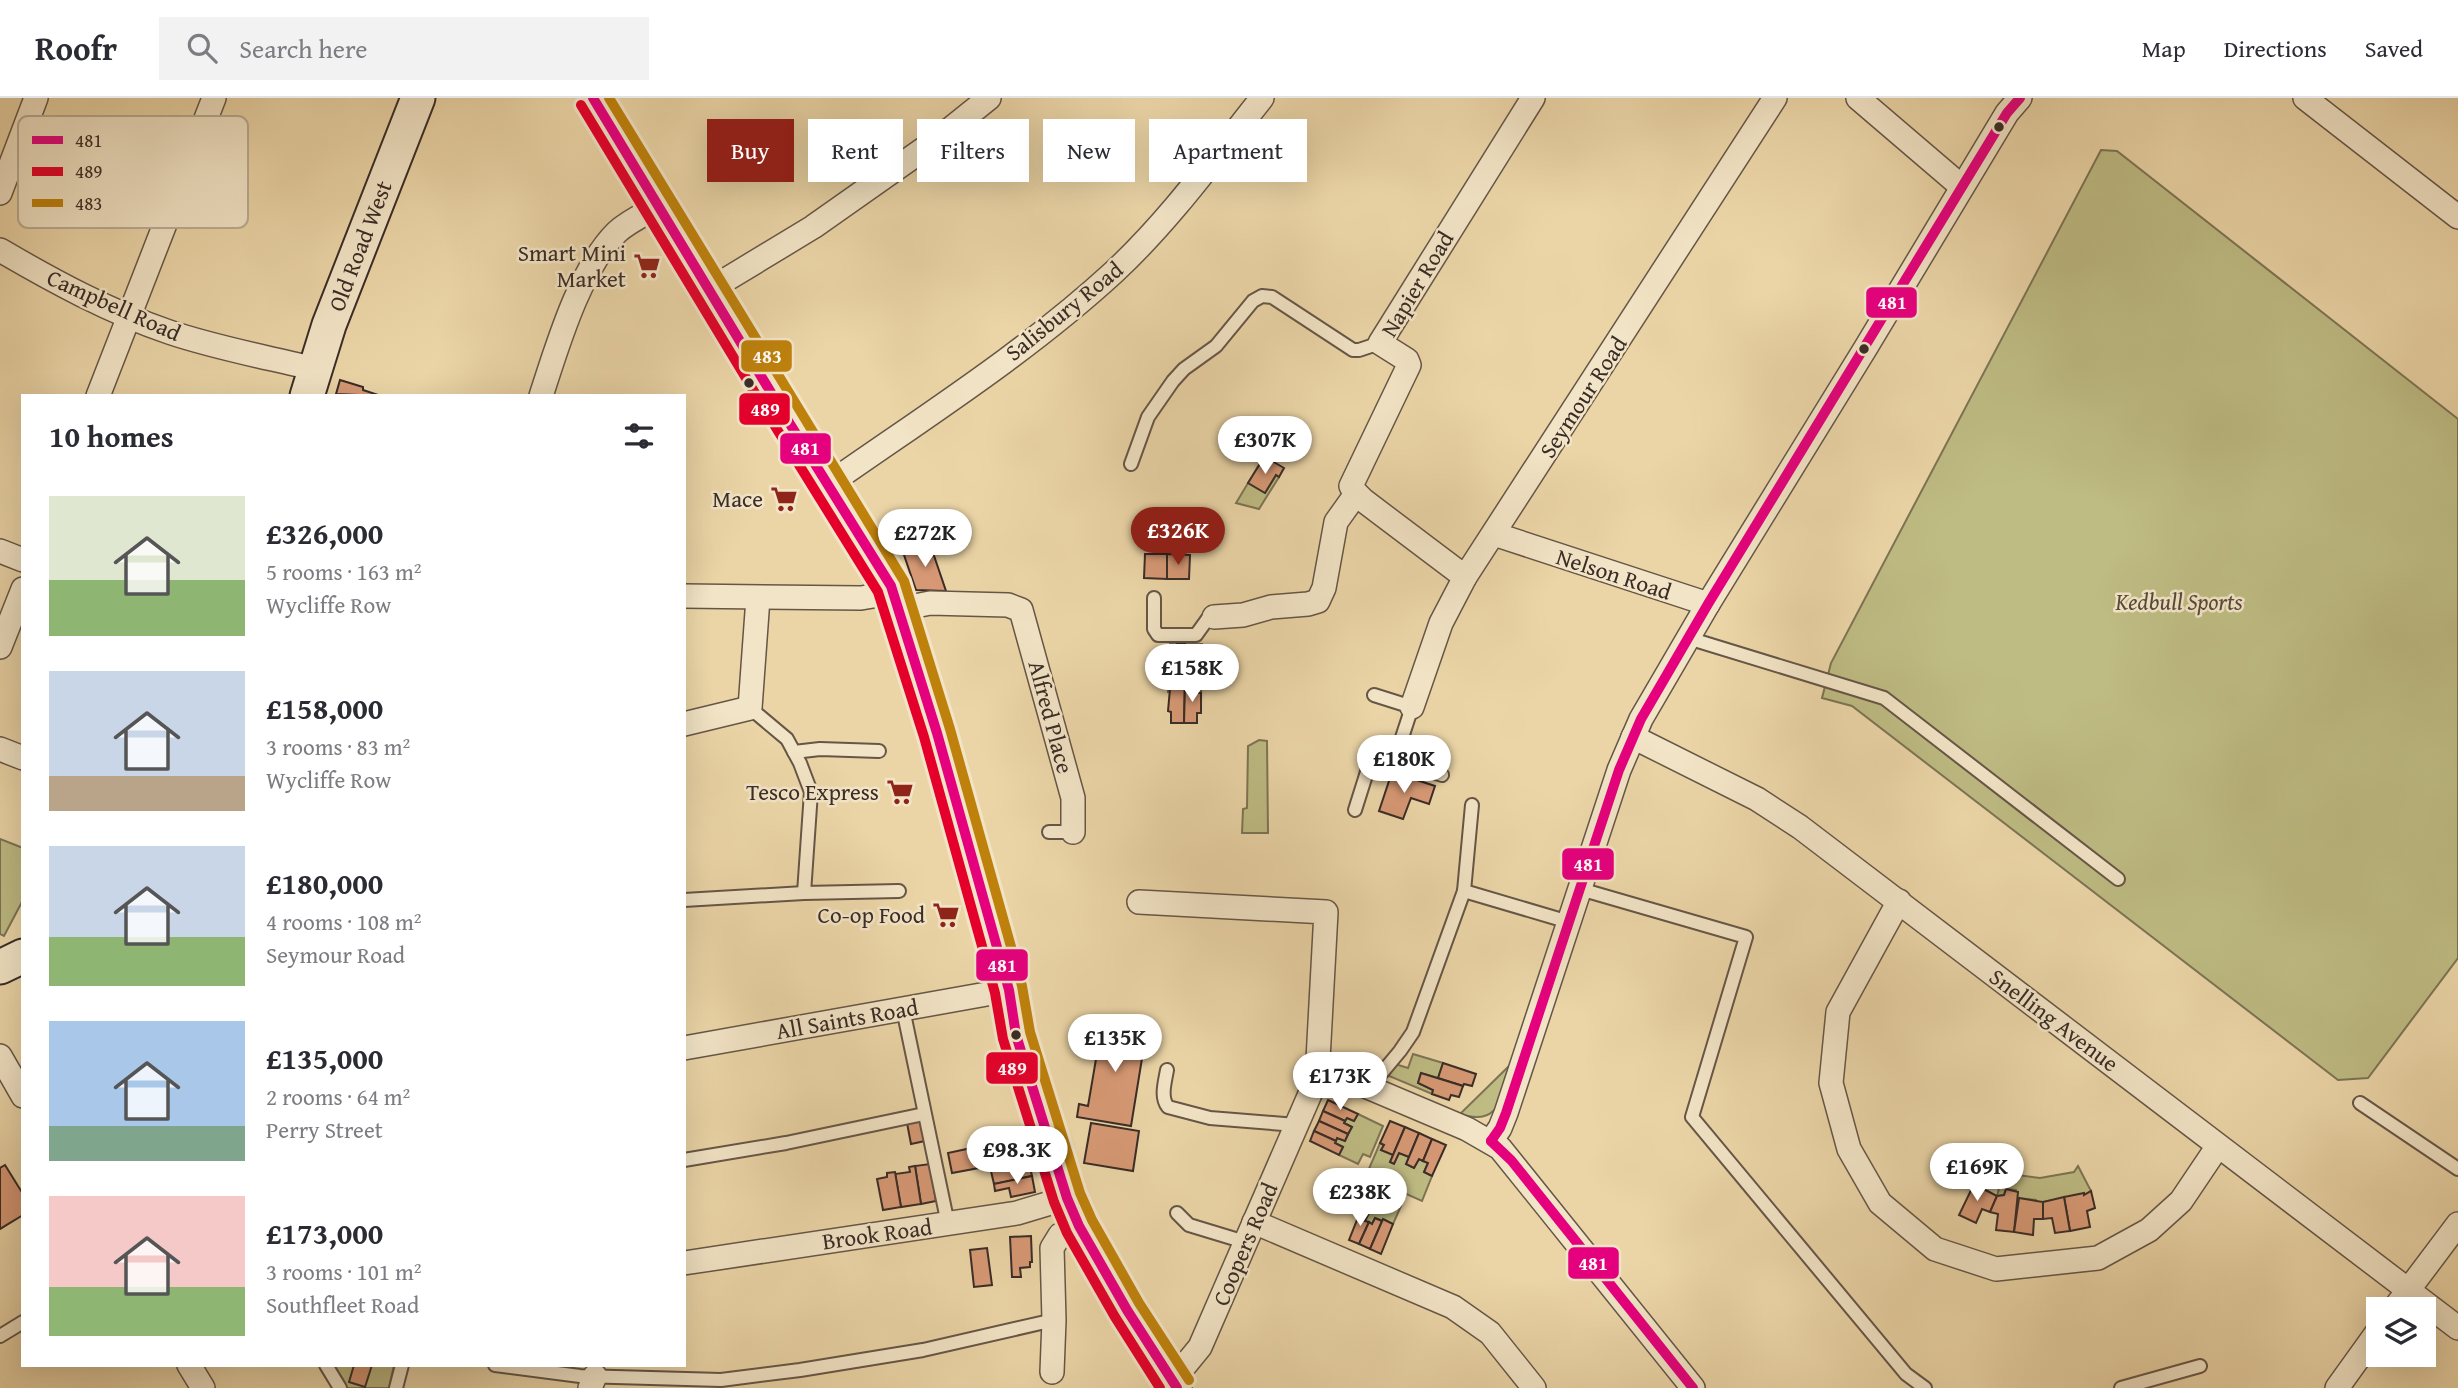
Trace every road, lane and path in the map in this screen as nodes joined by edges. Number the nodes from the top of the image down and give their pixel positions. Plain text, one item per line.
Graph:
1 (37, 98) edge
2 (214, 98) edge
3 (418, 98) edge
4 (594, 98) edge
5 (989, 98) edge
6 (1262, 98) edge
7 (1533, 98) edge
8 (1775, 98) edge
9 (1858, 98) edge
10 (2305, 98) edge
11 (2013, 106) edge
12 (30, 116) edge
13 (207, 116) edge
14 (18, 147) edge
15 (1962, 187) junction
16 (0, 193) edge
17 (659, 206) junction
18 (2458, 217) edge
19 (163, 228) edge
20 (0, 250) edge
21 (709, 290) junction
22 (129, 316) junction
23 (1380, 343) junction
24 (311, 382) edge
25 (99, 394) edge
26 (542, 394) edge
27 (1131, 464) dead end
28 (829, 484) junction
29 (1356, 494) junction
30 (1494, 534) junction
31 (0, 551) edge
32 (21, 559) edge
33 (1465, 577) junction
34 (21, 594) edge
35 (686, 596) edge
36 (758, 598) junction
37 (896, 598) junction
38 (1154, 598) dead end
39 (1708, 604) junction
40 (1214, 617) joint
41 (1688, 638) junction
42 (0, 647) edge
43 (1374, 695) dead end
44 (750, 708) junction
45 (1412, 708) junction
46 (686, 724) edge
47 (1633, 737) junction
48 (0, 749) edge
49 (880, 751) dead end
50 (794, 752) junction
51 (21, 757) edge
52 (1395, 759) junction
53 (1441, 775) dead end
54 (1472, 805) dead end
55 (1354, 810) dead end
56 (1049, 832) dead end
57 (1073, 832) joint
58 (2118, 879) dead end
59 (1580, 889) junction
60 (899, 891) dead end
61 (1464, 891) junction
62 (804, 893) junction
63 (686, 900) edge
64 (1899, 901) junction
65 (1139, 902) dead end
66 (1569, 922) junction
67 (21, 957) edge
68 (0, 967) edge
69 (1009, 990) junction
70 (903, 1009) junction
71 (686, 1048) edge
72 (0, 1056) edge
73 (1167, 1070) dead end
74 (1317, 1078) junction
75 (20, 1086) edge
76 (1370, 1087) junction
77 (2360, 1102) dead end
78 (924, 1114) junction
79 (1296, 1125) junction
80 (1491, 1141) junction
81 (2218, 1146) junction
82 (686, 1160) edge
83 (2458, 1169) edge
84 (1067, 1198) junction
85 (1177, 1213) dead end
86 (948, 1224) junction
87 (2458, 1224) edge
88 (1079, 1226) junction
89 (1249, 1232) junction
90 (686, 1263) edge
91 (2408, 1290) junction
92 (2403, 1297) edge
93 (1054, 1320) junction
94 (21, 1323) edge
95 (2458, 1328) edge
96 (0, 1336) edge
97 (2366, 1348) edge
98 (2200, 1366) dead end
99 (190, 1367) edge
100 (327, 1367) edge
101 (401, 1367) edge
102 (507, 1367) edge
103 (1052, 1372) dead end
104 (1173, 1381) edge
105 (593, 1382) edge
106 (724, 1384) edge
107 (203, 1388) edge
108 (340, 1388) edge
109 (396, 1388) edge
110 (1534, 1388) edge
111 (1693, 1388) edge
112 (1924, 1388) edge
113 (2120, 1388) edge
114 (2337, 1388) edge

1 - 12 street
2 - 13 street
3 - 24 main road, Old Road West
4 - 17 street
5 - 21 street
6 - 28 street, Salisbury Road
7 - 23 street, Napier Road
8 - 30 street, Seymour Road
9 - 15 street
10 - 18 street
11 - 15 street
14 - 16 street
15 - 39 street
17 - 21 street
17 - 26 street
19 - 22 street
20 - 22 street, Campbell Road
21 - 28 street
22 - 24 street, Campbell Road
22 - 25 street
23 - 27 lane
23 - 29 street, Napier Road
28 - 37 street
29 - 33 street
29 - 40 street
30 - 33 street, Seymour Road
30 - 39 street, Nelson Road
31 - 32 street
33 - 45 street, Seymour Road
34 - 42 street
35 - 36 street
36 - 37 street
36 - 44 street
37 - 57 street, Alfred Place
37 - 69 street
38 - 40 lane
39 - 41 street
41 - 47 street
41 - 58 lane
43 - 45 lane
44 - 46 street
44 - 50 lane
45 - 52 lane
47 - 59 street
47 - 64 street, Snelling Avenue
48 - 51 street
49 - 50 lane
50 - 62 lane
52 - 53 lane
52 - 55 lane
54 - 61 lane
56 - 57 lane
59 - 66 street
59 - 112 lane
60 - 62 lane
61 - 66 lane
61 - 76 lane
62 - 63 lane
64 - 81 street, Snelling Avenue
64 - 81 street
65 - 74 street, Coopers Road
66 - 80 street
67 - 68 main road
69 - 70 street, All Saints Road
69 - 84 street
70 - 71 street, All Saints Road
70 - 78 lane
72 - 75 street
73 - 79 lane
74 - 76 street
74 - 79 street, Coopers Road
76 - 80 street
77 - 83 lane
78 - 82 lane
78 - 86 lane
79 - 89 street, Coopers Road
80 - 111 street
81 - 91 street, Snelling Avenue
84 - 86 street, Brook Road
84 - 88 street
85 - 89 lane
86 - 90 street, Brook Road
87 - 91 street
88 - 93 street
88 - 104 street
89 - 104 street, Coopers Road
89 - 110 street
91 - 92 street
91 - 95 street, Snelling Avenue
93 - 103 street
93 - 106 lane
94 - 96 lane
97 - 114 street
98 - 113 lane
99 - 107 street
100 - 108 lane
101 - 109 lane
102 - 105 lane
105 - 106 lane

